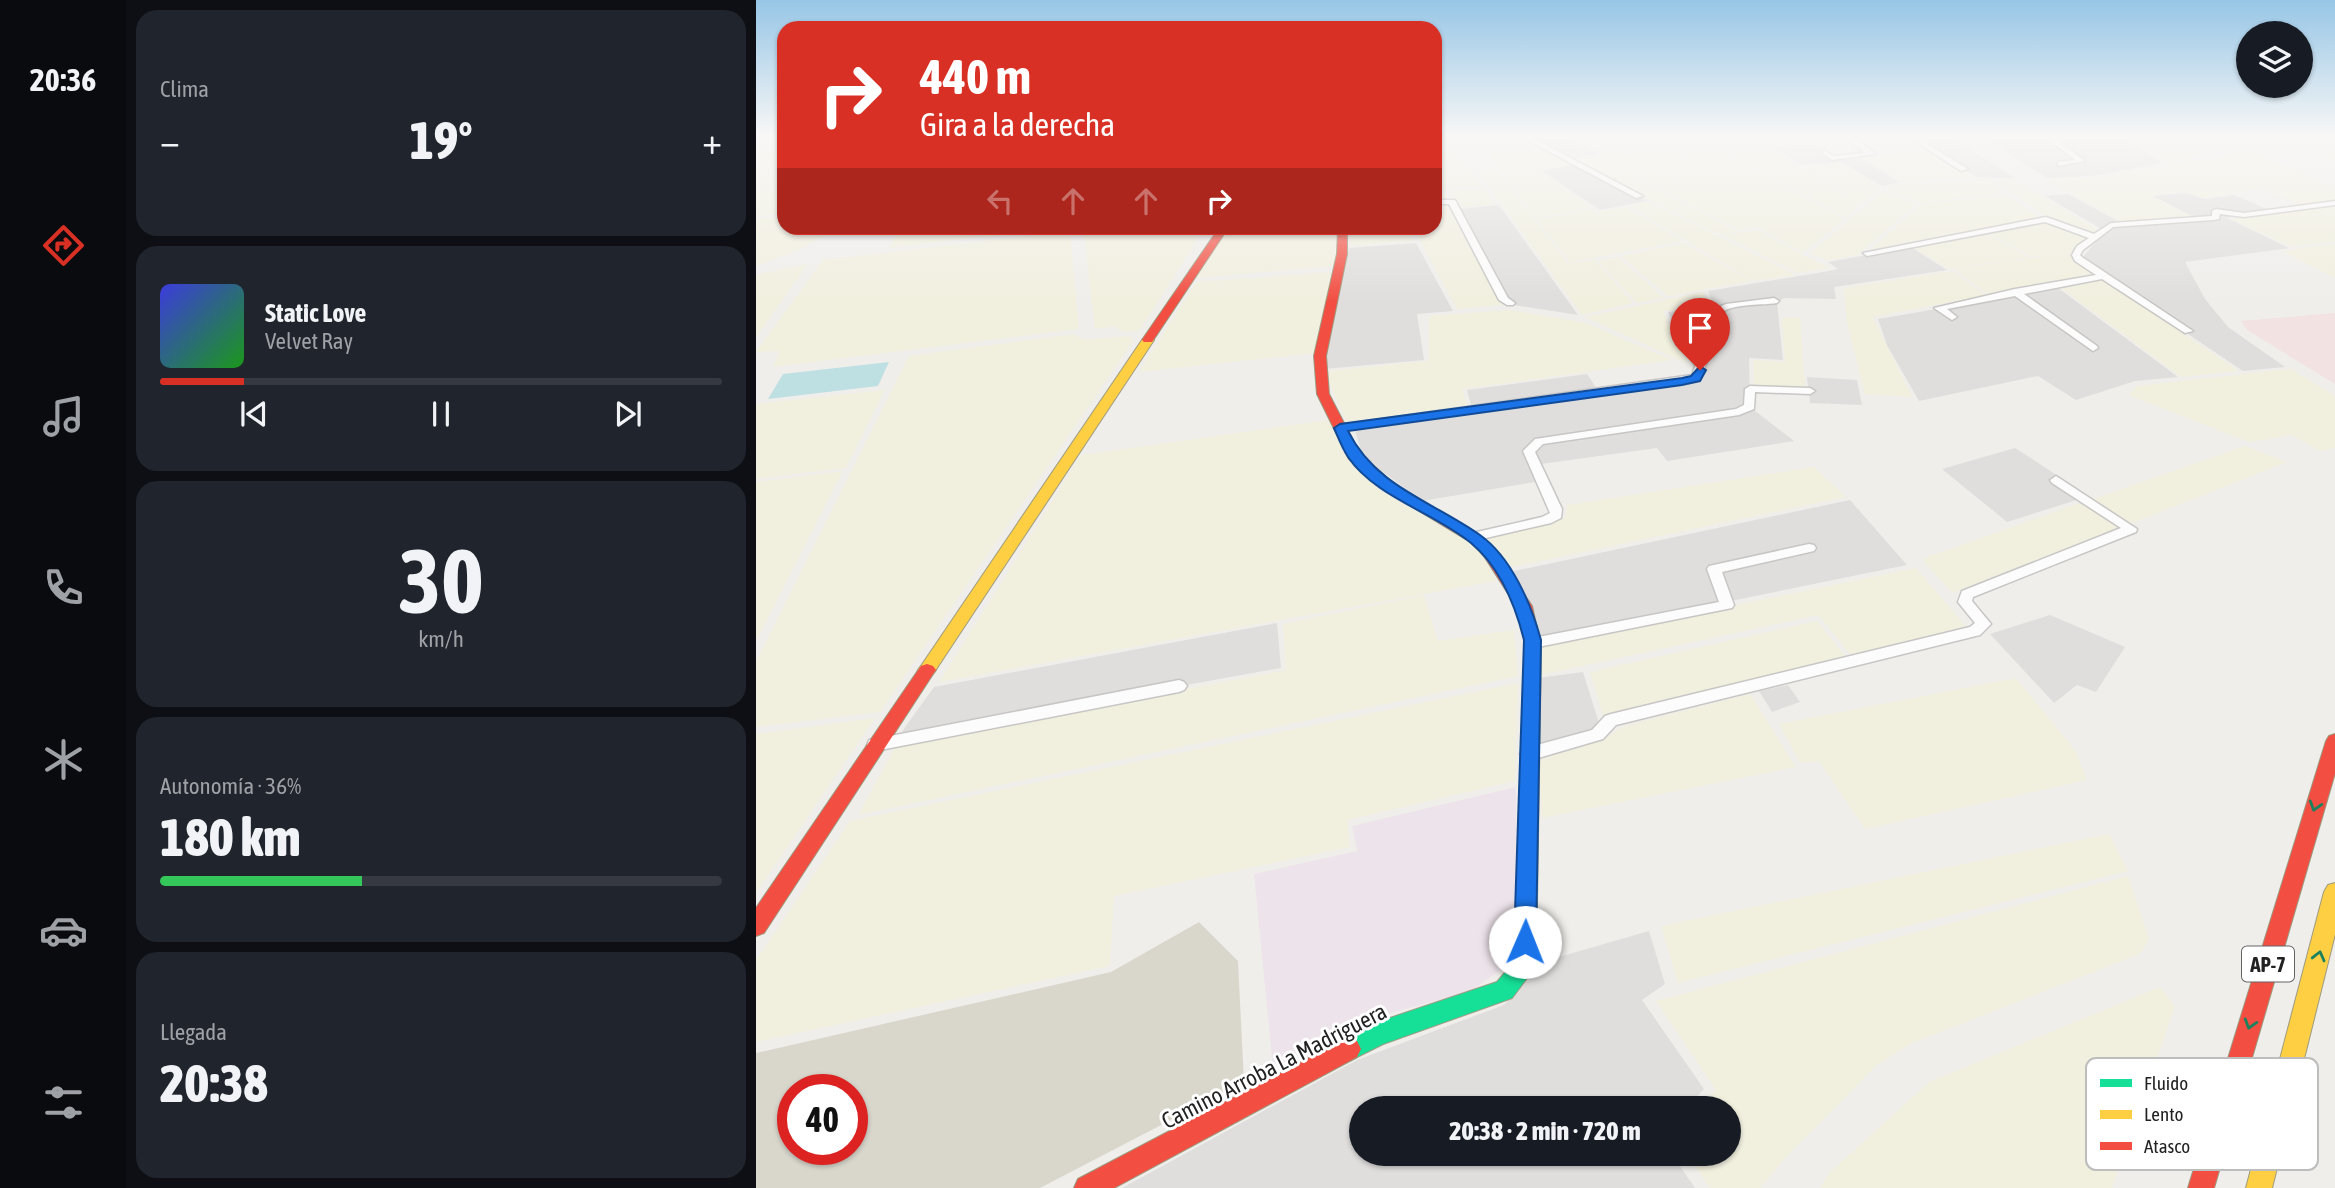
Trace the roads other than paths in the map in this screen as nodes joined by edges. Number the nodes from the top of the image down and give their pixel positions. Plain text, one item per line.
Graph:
1 (1628, 190) edge
2 (1639, 196) dead end
3 (1442, 202) edge
4 (2335, 203) edge
5 (1218, 235) edge
6 (1342, 235) edge
7 (2095, 237) junction
8 (1867, 253) dead end
9 (2100, 272) junction
10 (2015, 292) junction
11 (1774, 301) dead end
12 (1510, 303) dead end
13 (1952, 317) dead end
14 (2188, 331) dead end
15 (2093, 348) dead end
16 (1810, 391) dead end
17 (1340, 428) junction
18 (2056, 480) dead end
19 (1473, 537) junction
20 (1808, 548) dead end
21 (1533, 643) junction
22 (1179, 686) dead end
23 (2335, 741) edge
24 (876, 745) junction
25 (1528, 754) junction
26 (2335, 892) edge
27 (756, 926) edge
28 (2240, 1058) edge
29 (2292, 1058) edge
30 (2206, 1170) edge
31 (2264, 1170) edge
32 (1087, 1188) edge
33 (2201, 1188) edge
34 (2259, 1188) edge

1 - 2 street
3 - 12 street
4 - 7 street
5 - 24 main road
6 - 17 main road, Camino Arroba La Madriguera
7 - 8 street
7 - 9 street
9 - 10 street
9 - 14 street
10 - 13 street
10 - 15 street
11 - 17 street
16 - 19 street
17 - 19 main road, Camino Arroba La Madriguera
18 - 25 street
19 - 21 main road, Camino Arroba La Madriguera
20 - 21 street
21 - 25 main road, Camino Arroba La Madriguera
22 - 24 street
23 -> 28 main road, AP-7
24 - 27 main road
25 - 32 main road, Camino Arroba La Madriguera
29 -> 26 main road, AP-7
30 -> 33 main road, AP-7
34 -> 31 main road, AP-7

